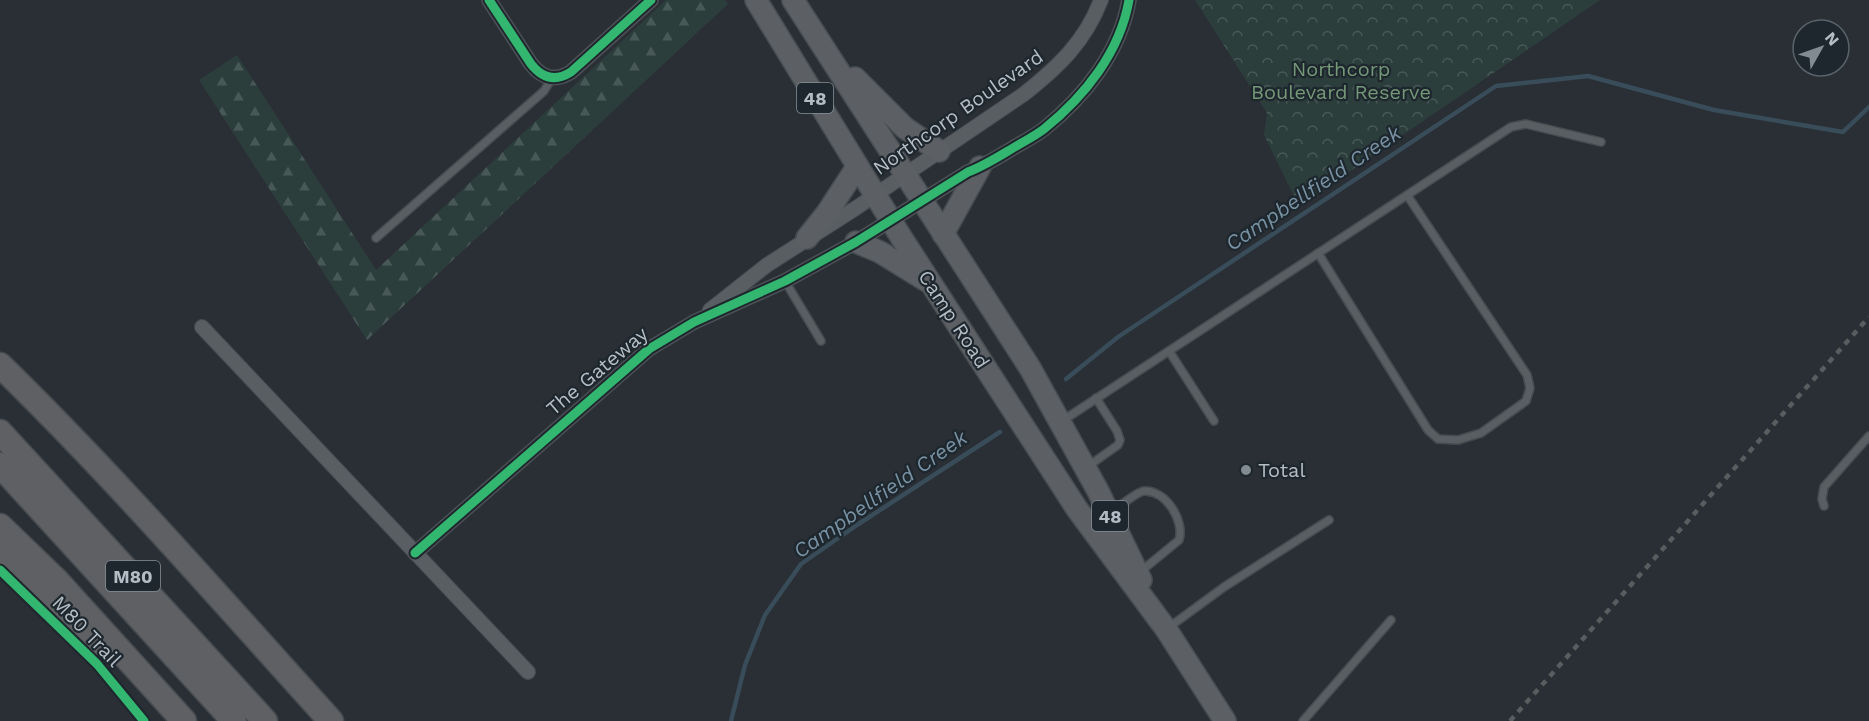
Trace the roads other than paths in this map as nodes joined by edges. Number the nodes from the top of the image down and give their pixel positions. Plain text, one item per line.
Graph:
1 (489, 0) edge
2 (651, 0) edge
3 (756, 0) edge
4 (793, 0) edge
5 (1101, 0) edge
6 (1129, 0) edge
7 (822, 43) junction
8 (552, 78) junction
9 (1601, 142) dead end
10 (939, 151) junction
11 (857, 167) junction
12 (980, 167) junction
13 (905, 173) junction
14 (874, 195) junction
15 (1407, 195) junction
16 (922, 200) junction
17 (891, 220) junction
18 (943, 234) junction
19 (376, 237) dead end
20 (807, 238) junction
21 (856, 242) junction
22 (1318, 253) junction
23 (785, 282) junction
24 (930, 283) junction
25 (694, 322) junction
26 (202, 327) dead end
27 (821, 341) dead end
28 (1168, 351) junction
29 (0, 365) edge
30 (1096, 398) junction
31 (1214, 421) dead end
32 (1060, 422) junction
33 (0, 432) edge
34 (1869, 436) edge
35 (0, 465) edge
36 (1085, 468) junction
37 (1824, 506) dead end
38 (1109, 514) junction
39 (1329, 520) dead end
40 (0, 526) edge
41 (0, 552) edge
42 (415, 553) junction
43 (1138, 574) junction
44 (1391, 620) dead end
45 (1166, 629) junction
46 (528, 672) dead end
47 (164, 721) edge
48 (184, 721) edge
49 (234, 721) edge
50 (265, 721) edge
51 (330, 721) edge
52 (1225, 721) edge
53 (1303, 721) edge

1 - 8 street
2 - 8 street
3 - 11 main road, Camp Road / 48
4 - 7 main road, Camp Road / 48
5 - 10 street, Northcorp Boulevard
6 - 12 street
7 - 10 main road
7 - 13 main road, Camp Road / 48
8 - 19 lane
9 - 15 lane
10 - 13 street, Northcorp Boulevard
11 - 14 main road, Camp Road / 48
11 - 20 main road
12 - 16 street
12 - 18 main road
13 - 14 street, Northcorp Boulevard
13 - 16 main road, Camp Road / 48
14 - 17 main road, Camp Road / 48
14 - 20 street, The Gateway
15 - 22 lane
15 - 22 lane
16 - 17 street
16 - 18 main road, Camp Road / 48
17 - 21 street, The Gateway
17 - 24 main road, Camp Road / 48
18 - 32 main road, Camp Road / 48
20 - 25 street, The Gateway
21 - 23 street, The Gateway
21 - 24 main road
22 - 28 lane
23 - 25 street, The Gateway
23 - 27 lane
24 - 45 main road, Camp Road / 48
25 - 42 street, The Gateway
26 - 42 street
28 - 30 lane
28 - 31 lane
29 - 51 highway
30 - 32 lane
30 - 36 lane
32 - 36 main road, Camp Road / 48
33 - 50 highway, M80
34 - 37 lane
35 - 49 highway, M80
36 - 38 main road, Camp Road / 48
38 - 43 main road, Camp Road / 48
38 - 43 lane
39 - 45 lane
40 - 48 highway
41 - 47 highway
42 - 46 street
43 - 45 main road, Camp Road / 48
44 - 53 lane
45 - 52 main road, Camp Road / 48

